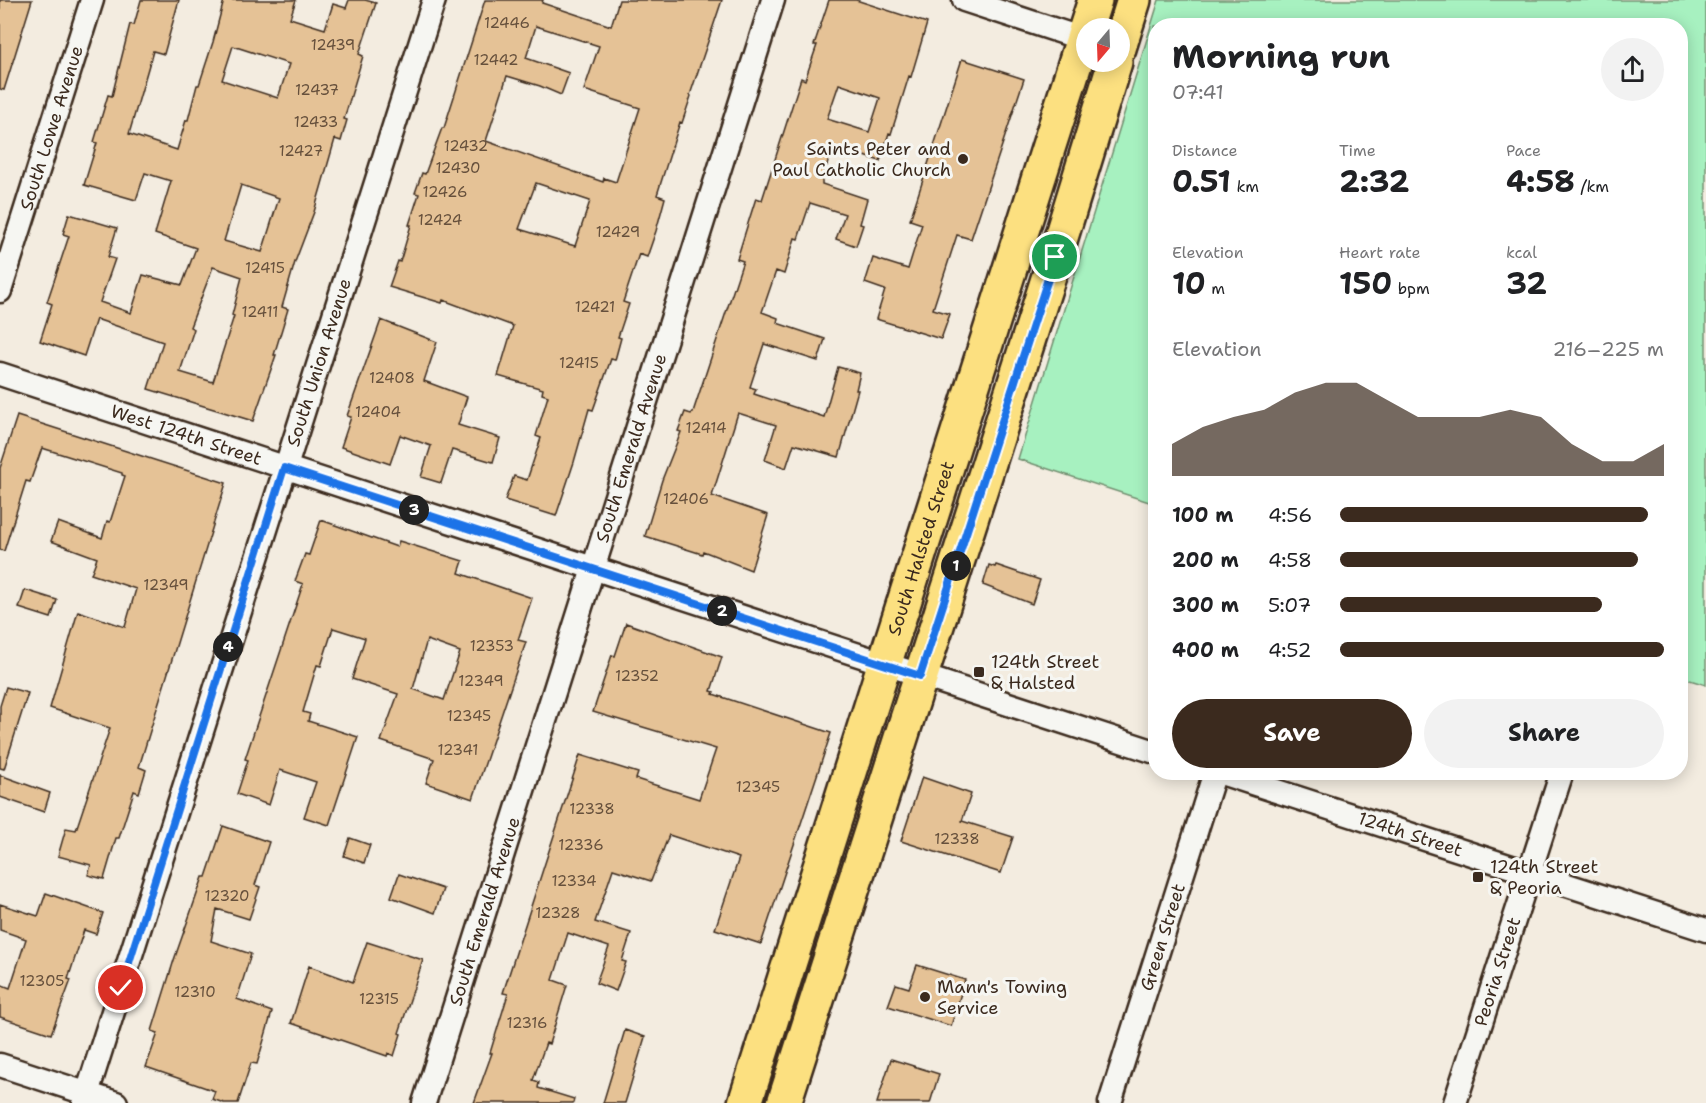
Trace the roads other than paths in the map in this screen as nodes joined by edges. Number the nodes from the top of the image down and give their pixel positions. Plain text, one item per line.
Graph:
1 (92, 0) edge
2 (434, 0) edge
3 (773, 0) edge
4 (964, 0) edge
5 (1095, 0) edge
6 (1134, 0) edge
7 (1090, 18) edge
8 (1128, 18) edge
9 (1076, 31) edge
10 (1076, 62) edge
11 (1112, 72) edge
12 (0, 291) edge
13 (0, 374) edge
14 (284, 468) junction
15 (593, 568) junction
16 (884, 664) junction
17 (920, 676) junction
18 (1148, 750) edge
19 (1213, 780) edge
20 (1241, 780) edge
21 (1559, 780) edge
22 (1530, 873) junction
23 (1706, 930) edge
24 (0, 1065) edge
25 (86, 1098) edge
26 (116, 1103) edge
27 (424, 1103) edge
28 (745, 1103) edge
29 (784, 1103) edge
30 (1110, 1103) edge
31 (1455, 1103) edge

1 - 12 street, South Lowe Avenue
2 - 14 street, South Union Avenue
3 - 15 street, South Emerald Avenue
4 - 9 street
5 - 7 main road, South Halsted Street
6 - 8 main road
10 - 16 main road, South Halsted Street
11 - 17 main road, South Halsted Street
13 - 14 street, West 124th Street
14 - 15 street, West 124th Street
14 - 25 street, South Union Avenue
15 - 16 street, West 124th Street
15 - 27 street, South Emerald Avenue
16 - 17 street, West 124th Street
16 - 28 main road, South Halsted Street
17 - 18 street
17 - 29 main road, South Halsted Street
19 - 30 street, Green Street
20 - 22 street, 124th Street
21 - 22 street, Peoria Street
22 - 23 street, 124th Street
22 - 31 street, Peoria Street
24 - 25 street
25 - 26 street

